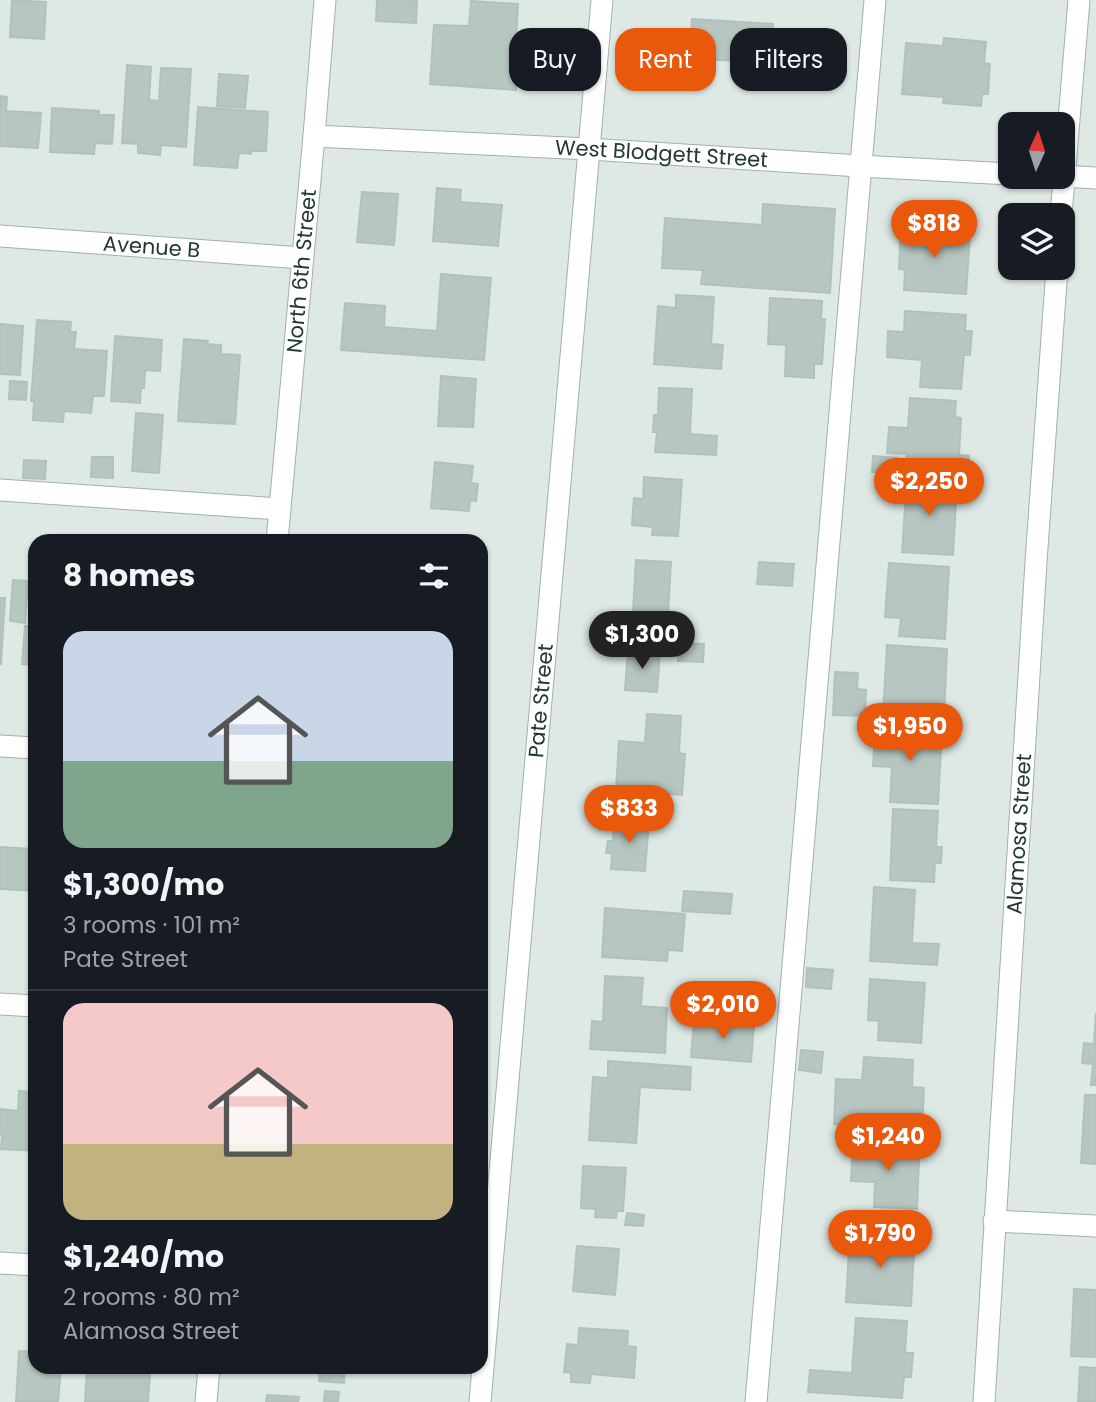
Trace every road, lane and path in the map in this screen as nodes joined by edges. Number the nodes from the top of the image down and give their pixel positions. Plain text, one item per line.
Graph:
1 (325, 0) edge
2 (602, 0) edge
3 (875, 0) edge
4 (1079, 0) edge
5 (1069, 112) edge
6 (314, 136) junction
7 (589, 149) junction
8 (860, 166) junction
9 (998, 173) edge
10 (1075, 177) edge
11 (1096, 178) edge
12 (0, 236) edge
13 (302, 258) junction
14 (1056, 280) edge
15 (0, 490) edge
16 (280, 509) junction
17 (278, 534) edge
18 (0, 746) edge
19 (28, 748) edge
20 (0, 1004) edge
21 (28, 1006) edge
22 (995, 1220) junction
23 (1096, 1226) edge
24 (0, 1263) edge
25 (28, 1265) edge
26 (488, 1310) edge
27 (208, 1374) edge
28 (482, 1374) edge
29 (206, 1402) edge
30 (480, 1402) edge
31 (756, 1402) edge
32 (984, 1402) edge

1 - 6 street, North 6th Street
2 - 7 street, Pate Street
3 - 8 street
4 - 5 street
6 - 7 street, West Blodgett Street
6 - 13 street, North 6th Street
7 - 8 street, West Blodgett Street
7 - 26 street, Pate Street
8 - 9 street, West Blodgett Street
8 - 31 street
10 - 11 street
12 - 13 street, Avenue B
13 - 16 street, North 6th Street
14 - 22 street, Alamosa Street
15 - 16 street
16 - 17 street, North 6th Street
18 - 19 street
20 - 21 street
22 - 23 street
22 - 32 street, Alamosa Street
24 - 25 street
27 - 29 street
28 - 30 street, Pate Street

